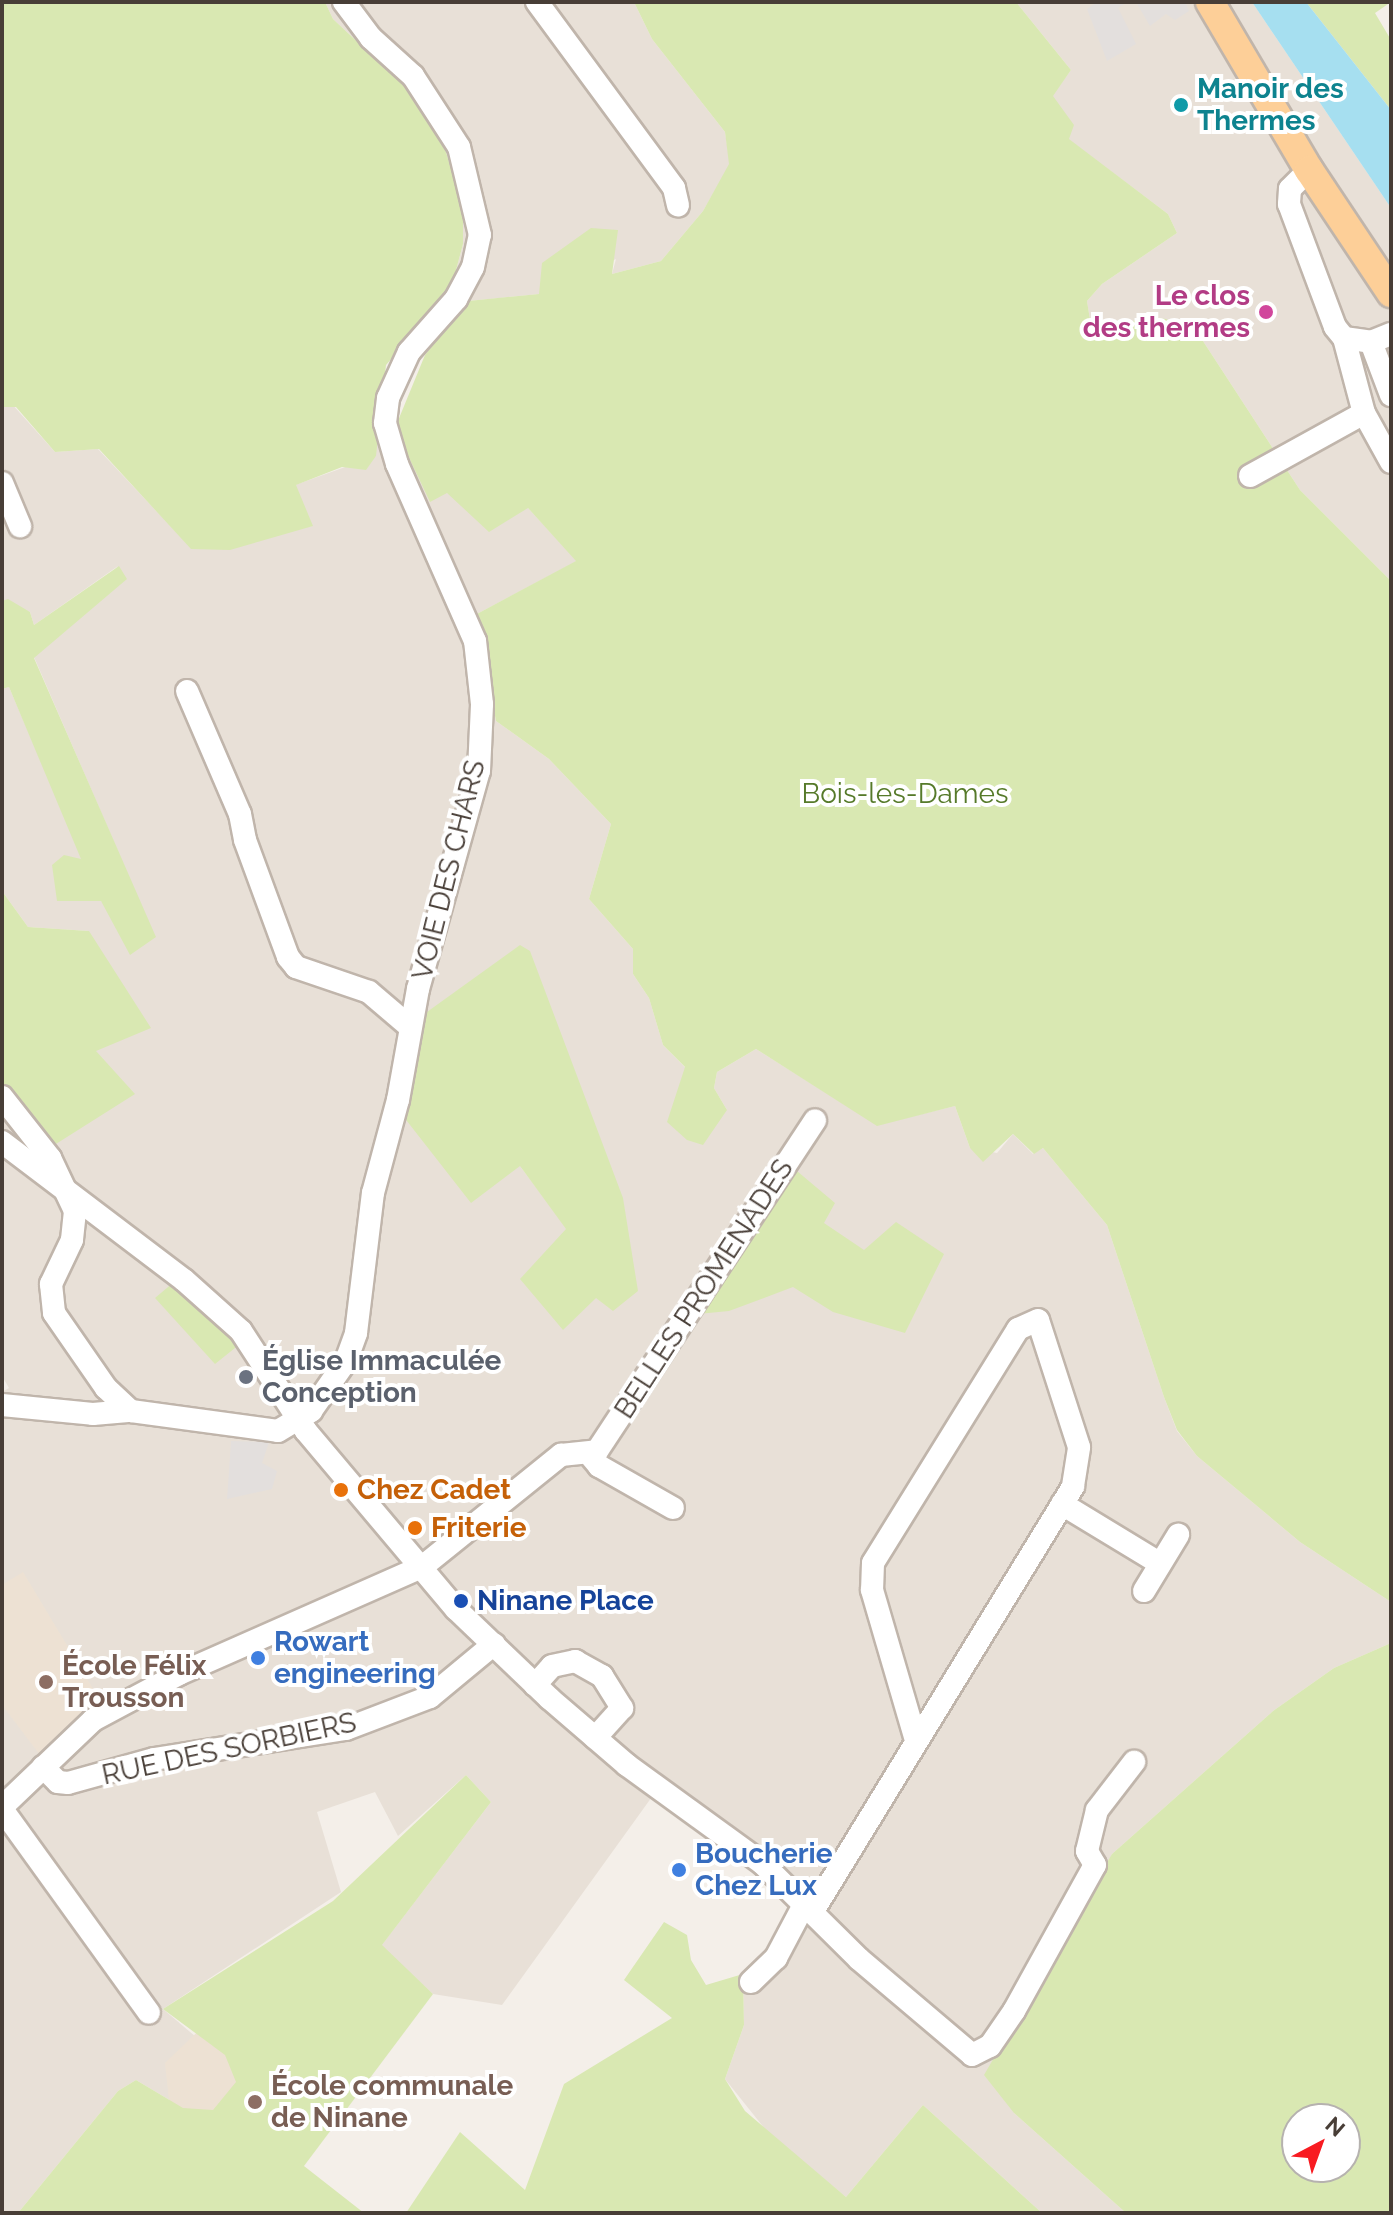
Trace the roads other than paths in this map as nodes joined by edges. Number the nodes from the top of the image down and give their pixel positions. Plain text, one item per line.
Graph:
1 (344, 2) edge
2 (537, 2) edge
3 (1210, 2) edge
4 (1309, 170) junction
5 (678, 206) dead end
6 (1391, 293) edge
7 (1391, 311) edge
8 (1344, 338) junction
9 (1381, 338) edge
10 (1391, 395) edge
11 (1364, 413) junction
12 (1391, 462) edge
13 (1250, 476) dead end
14 (4, 492) edge
15 (20, 526) dead end
16 (187, 691) dead end
17 (410, 1027) junction
18 (2, 1097) edge
19 (815, 1120) dead end
20 (2, 1142) edge
21 (69, 1192) junction
22 (117, 1228) junction
23 (72, 1240) junction
24 (101, 1381) junction
25 (2, 1405) edge
26 (131, 1411) junction
27 (93, 1414) junction
28 (299, 1420) junction
29 (589, 1454) junction
30 (1062, 1504) junction
31 (673, 1508) dead end
32 (1178, 1535) dead end
33 (1159, 1563) junction
34 (422, 1567) junction
35 (1144, 1591) dead end
36 (494, 1644) junction
37 (535, 1685) junction
38 (595, 1738) junction
39 (916, 1740) junction
40 (1134, 1762) dead end
41 (43, 1767) junction
42 (2, 1808) edge
43 (809, 1907) junction
44 (751, 1982) dead end
45 (149, 2013) dead end

1 - 17 street, VOIE DES CHARS
2 - 5 street
3 - 4 main road
4 - 6 main road
4 - 7 main road
4 - 8 street
8 - 9 street
8 - 11 street
9 - 10 street
11 - 12 street
11 - 13 street
14 - 15 street
16 - 17 street
17 - 28 street, VOIE DES CHARS
18 - 21 street
19 - 29 street, BELLES PROMENADES
20 - 21 street
21 - 22 street
21 - 23 street
22 - 23 street
22 - 28 street
23 - 24 street
24 - 26 street
24 - 27 street
25 - 27 street
26 - 27 street
26 - 28 street
28 - 34 street
29 - 31 street
29 - 34 street
30 - 33 street
30 - 39 street
30 - 39 street
32 - 33 street
33 - 35 street
34 - 36 street
34 - 41 street
36 - 37 street
36 - 41 street, RUE DES SORBIERS
37 - 38 street
37 - 38 street
38 - 43 street
39 - 43 street
40 - 43 street
41 - 42 street
42 - 45 street
43 - 44 street

